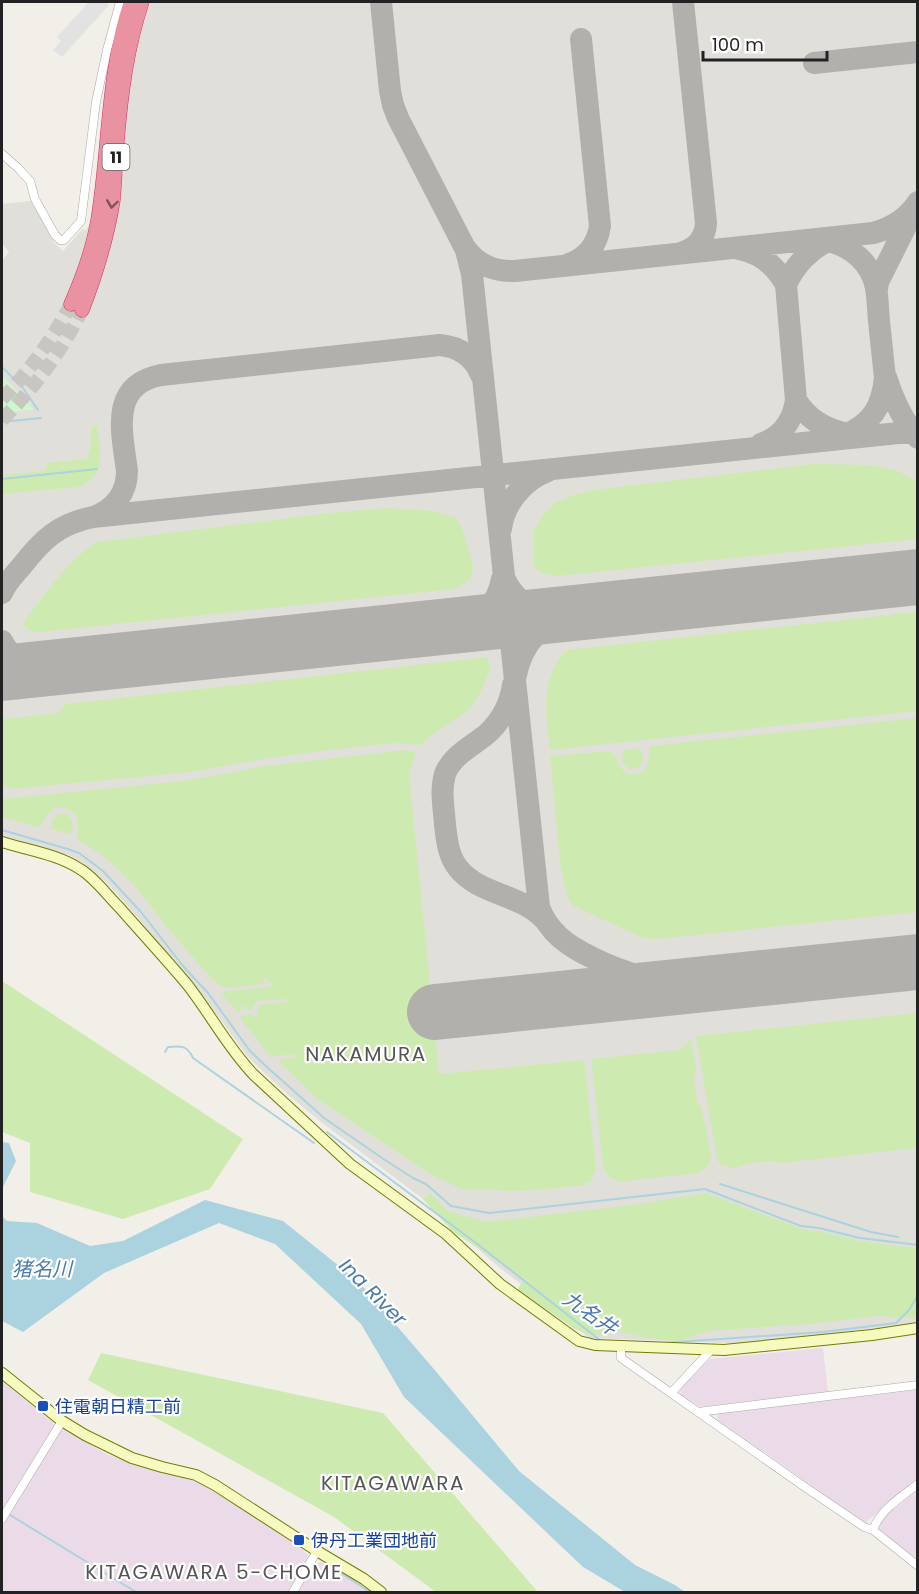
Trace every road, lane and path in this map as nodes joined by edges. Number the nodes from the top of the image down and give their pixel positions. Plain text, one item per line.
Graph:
1 (120, 2) edge
2 (131, 2) edge
3 (142, 2) edge
4 (2, 154) edge
5 (2, 842) edge
6 (918, 1328) edge
7 (621, 1346) junction
8 (711, 1350) junction
9 (2, 1373) edge
10 (918, 1385) edge
11 (671, 1393) junction
12 (698, 1412) junction
13 (62, 1421) junction
14 (918, 1484) edge
15 (2, 1519) edge
16 (873, 1530) junction
17 (317, 1551) junction
18 (918, 1566) edge
19 (293, 1593) edge
20 (381, 1593) edge

1 - 4 street
3 -> 2 highway, 11
5 - 7 street
6 - 8 street
7 - 8 street
7 - 11 street
8 - 11 street
9 - 13 street
10 - 12 street
11 - 12 street
12 - 16 street
13 - 15 street
13 - 17 street
14 - 16 street
16 - 18 street
17 - 19 street
17 - 20 street

